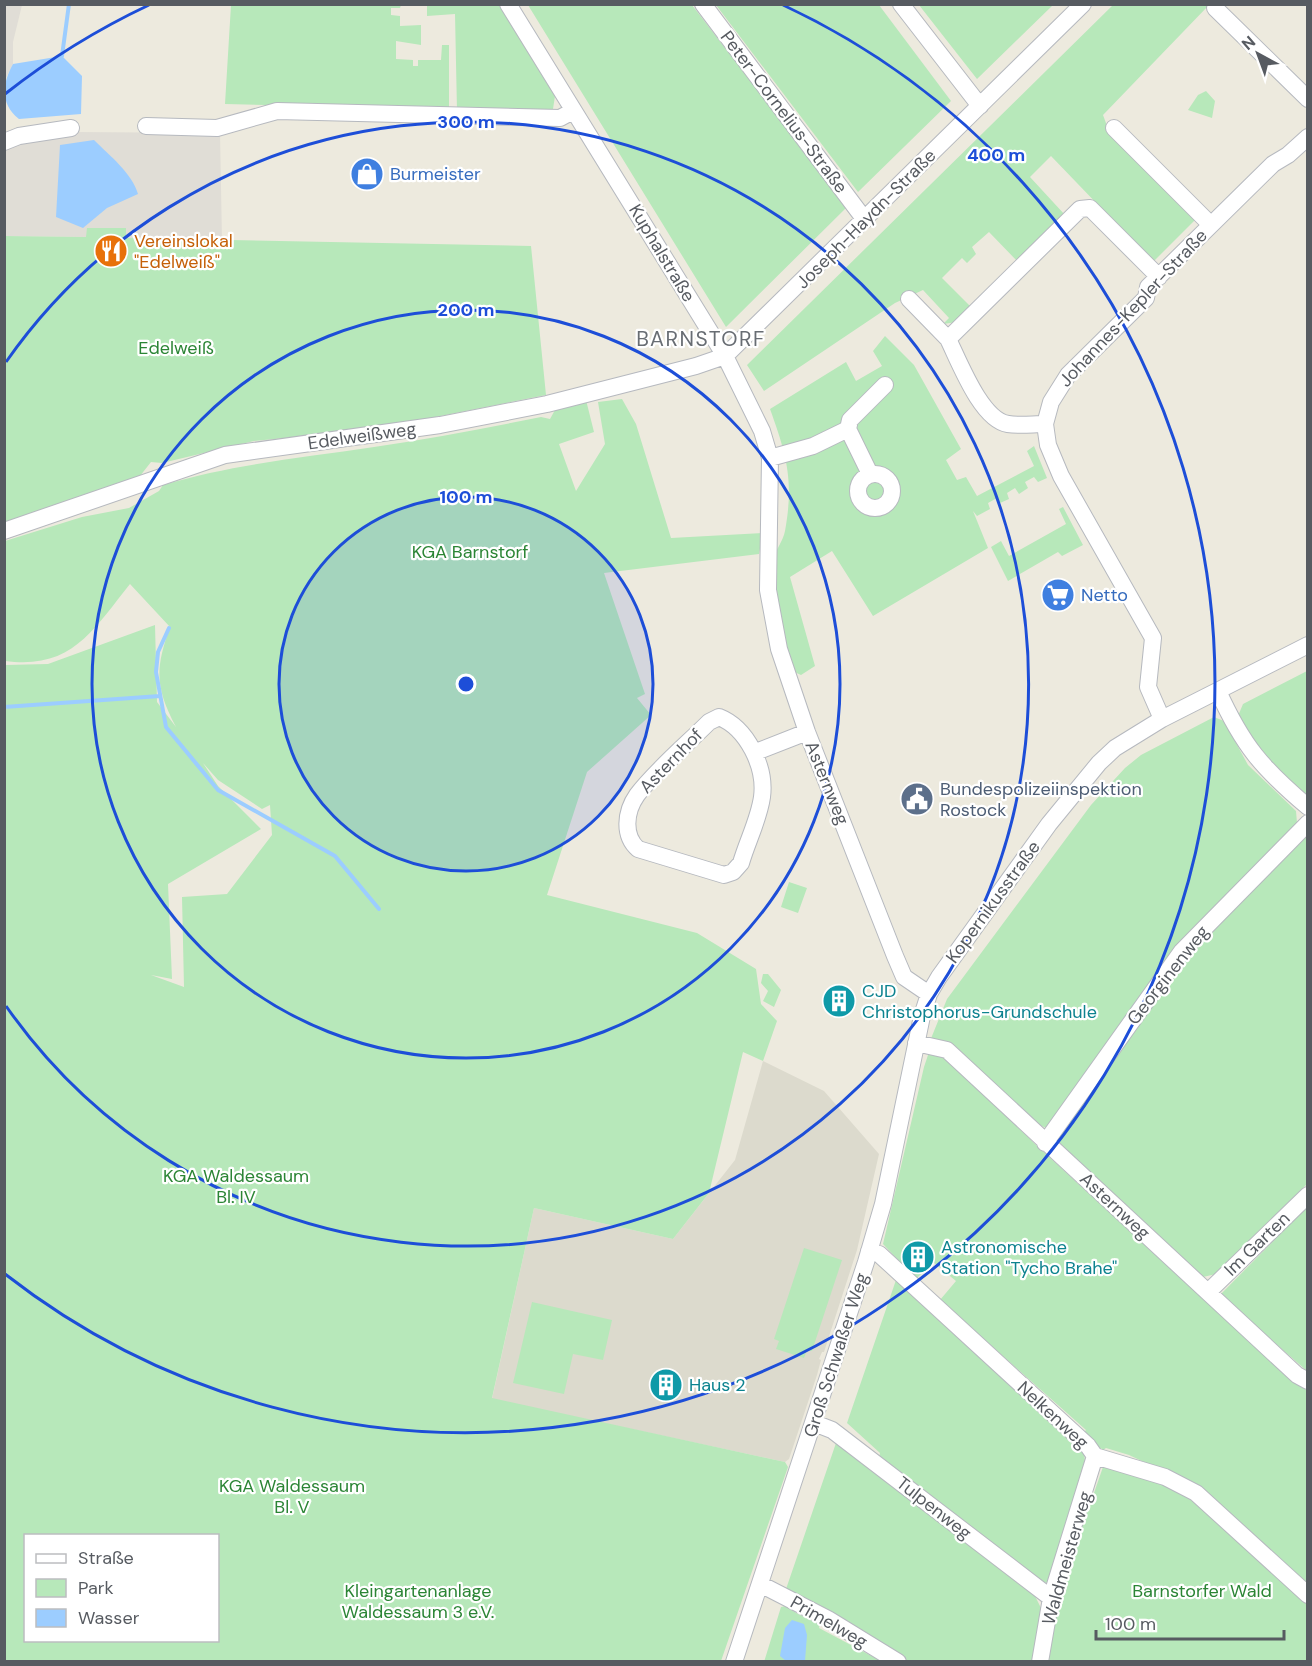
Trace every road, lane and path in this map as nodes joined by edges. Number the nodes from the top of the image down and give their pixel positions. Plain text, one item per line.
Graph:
1 (508, 4) edge
2 (703, 4) edge
3 (902, 4) edge
4 (1083, 4) edge
5 (1215, 8) dead end
6 (1308, 99) edge
7 (980, 106) junction
8 (573, 111) junction
9 (146, 126) dead end
10 (71, 128) dead end
11 (1114, 128) dead end
12 (1308, 137) edge
13 (4, 142) edge
14 (865, 220) junction
15 (1211, 225) junction
16 (1158, 277) junction
17 (909, 299) dead end
18 (948, 339) junction
19 (725, 356) junction
20 (885, 385) dead end
21 (1045, 424) junction
22 (848, 429) junction
23 (770, 458) junction
24 (870, 474) dead end
25 (4, 531) edge
26 (768, 553) joint
27 (1308, 645) edge
28 (1218, 691) junction
29 (1162, 719) junction
30 (807, 732) junction
31 (756, 752) junction
32 (1308, 807) edge
33 (1308, 823) edge
34 (929, 994) junction
35 (916, 1043) junction
36 (1046, 1143) junction
37 (1308, 1195) edge
38 (869, 1251) junction
39 (1208, 1292) junction
40 (1308, 1381) edge
41 (814, 1423) junction
42 (1095, 1456) junction
43 (760, 1584) junction
44 (1308, 1595) edge
45 (1051, 1598) junction
46 (734, 1662) edge
47 (898, 1662) edge
48 (1040, 1662) edge

1 - 8 street, Kuphalstraße
2 - 14 street, Peter-Cornelius-Straße
3 - 7 street
4 - 7 street, Joseph-Haydn-Straße
5 - 6 street
7 - 14 street, Joseph-Haydn-Straße
8 - 9 street
8 - 19 street, Kuphalstraße
10 - 13 street
11 - 15 street, Johannes-Kepler-Straße
12 - 15 street, Johannes-Kepler-Straße
14 - 19 street, Joseph-Haydn-Straße
15 - 16 street, Johannes-Kepler-Straße
16 - 18 street
16 - 21 street, Johannes-Kepler-Straße
17 - 18 street
18 - 21 street
19 - 23 street, Kuphalstraße
19 - 25 street, Edelweißweg
20 - 22 street
21 - 29 street
22 - 23 street
22 - 24 street
23 - 26 street, Kuphalstraße
26 - 30 street, Asternweg
27 - 28 street, Kopernikusstraße
28 - 29 street, Kopernikusstraße
28 - 32 street
29 - 34 street, Kopernikusstraße
30 - 31 street
30 - 34 street, Asternweg
31 - 31 street, Asternhof
33 - 36 street, Georginenweg
34 - 35 street, Kopernikusstraße
35 - 36 street, Asternweg
35 - 38 street, Groß Schwaßer Weg
36 - 39 street, Asternweg
37 - 39 street, Im Garten
38 - 41 street, Groß Schwaßer Weg
38 - 42 street, Nelkenweg
39 - 40 street, Asternweg
41 - 43 street, Groß Schwaßer Weg
41 - 45 street, Tulpenweg
42 - 44 street, Nelkenweg
42 - 45 street, Waldmeisterweg
43 - 46 street, Groß Schwaßer Weg
43 - 47 street, Primelweg
45 - 48 street, Waldmeisterweg

